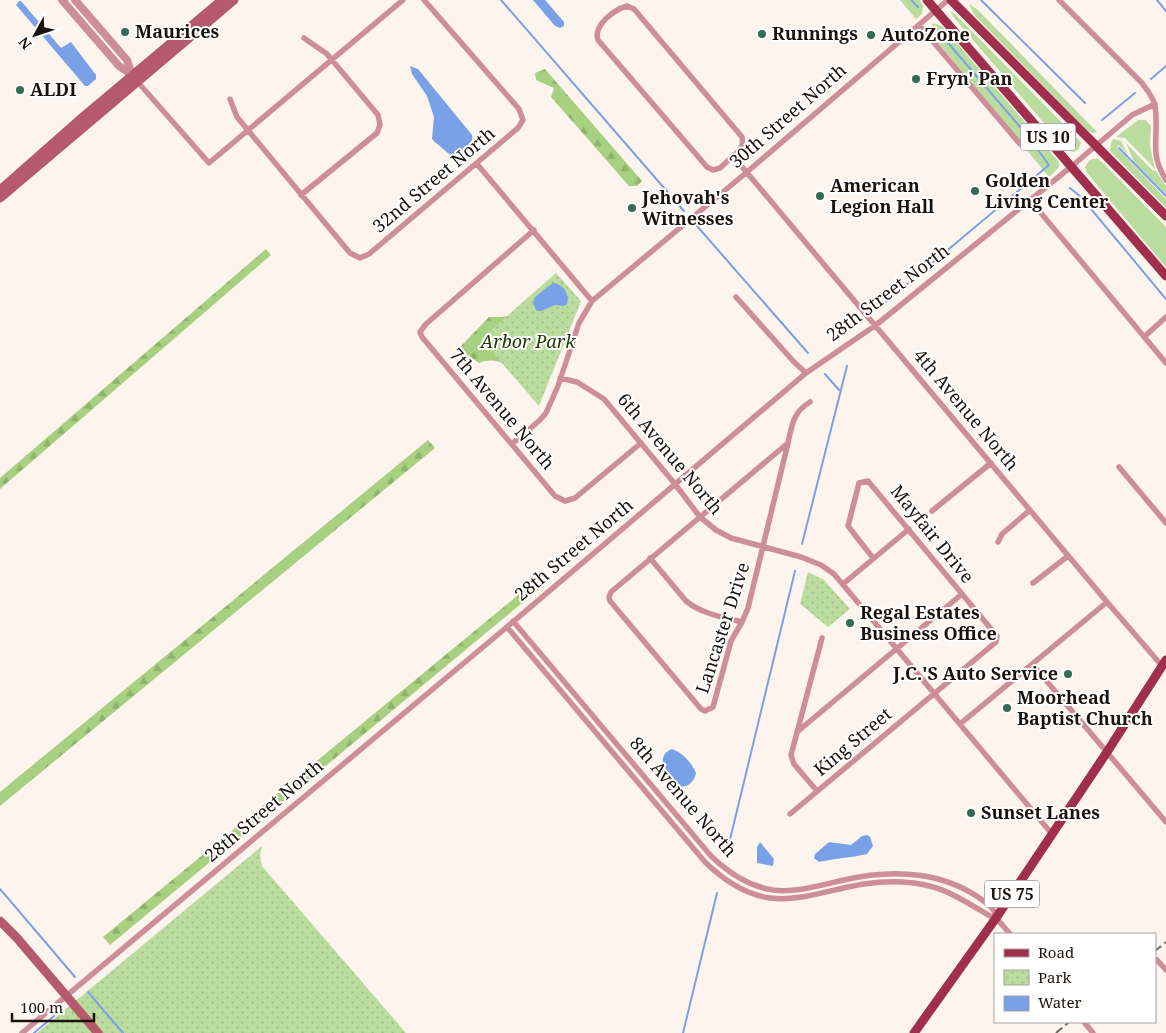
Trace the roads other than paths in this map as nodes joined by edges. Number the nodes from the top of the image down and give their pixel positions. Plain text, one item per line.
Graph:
1 (62, 0) edge
2 (75, 0) edge
3 (222, 0) edge
4 (234, 0) edge
5 (403, 0) edge
6 (424, 0) edge
7 (928, 0) edge
8 (949, 0) edge
9 (1058, 0) edge
10 (936, 10) junction
11 (919, 25) junction
12 (304, 38) dead end
13 (332, 60) junction
14 (135, 79) junction
15 (230, 99) dead end
16 (1155, 104) junction
17 (248, 130) junction
18 (1020, 144) dead end
19 (1096, 146) junction
20 (733, 156) junction
21 (477, 164) junction
22 (1072, 166) junction
23 (747, 172) junction
24 (1166, 180) edge
25 (0, 190) edge
26 (302, 195) junction
27 (0, 198) edge
28 (1030, 200) junction
29 (1166, 216) edge
30 (534, 230) junction
31 (1166, 276) edge
32 (736, 297) dead end
33 (592, 300) junction
34 (1166, 317) edge
35 (876, 325) junction
36 (1144, 337) junction
37 (1166, 363) edge
38 (806, 373) junction
39 (560, 378) junction
40 (810, 402) dead end
41 (641, 443) junction
42 (788, 443) junction
43 (512, 444) junction
44 (991, 463) junction
45 (1119, 467) dead end
46 (675, 484) junction
47 (1030, 510) junction
48 (932, 511) dead end
49 (700, 517) junction
50 (1166, 523) edge
51 (909, 529) junction
52 (998, 542) dead end
53 (764, 546) junction
54 (1068, 556) junction
55 (650, 558) junction
56 (873, 558) junction
57 (1033, 583) dead end
58 (842, 584) junction
59 (962, 594) junction
60 (1106, 602) junction
61 (513, 621) junction
62 (742, 622) junction
63 (507, 627) junction
64 (822, 638) dead end
65 (898, 649) junction
66 (1165, 664) edge
67 (1033, 665) junction
68 (934, 693) junction
69 (960, 724) junction
70 (798, 732) junction
71 (1107, 752) junction
72 (817, 791) junction
73 (790, 814) dead end
74 (1166, 822) edge
75 (1052, 834) junction
76 (753, 886) junction
77 (749, 897) junction
78 (996, 918) junction
79 (0, 921) edge
80 (1009, 933) edge
81 (1157, 960) dead end
82 (1166, 970) edge
83 (66, 996) junction
84 (1085, 1023) edge
85 (22, 1033) edge
86 (98, 1033) edge
87 (914, 1033) edge
88 (1093, 1033) edge

1 - 14 street
2 - 14 street
3 - 14 main road
4 - 14 main road
5 - 13 street
6 - 21 street, 32nd Street North
7 - 10 main road, US 10
8 - 10 street, 30th Street North
8 - 19 main road, US 10
9 - 16 street
10 - 11 street, 30th Street North
10 - 22 main road, US 10
11 - 18 street
11 - 23 street, 30th Street North
12 - 13 street
13 - 17 street
13 - 26 street
14 - 17 street
14 - 25 main road
14 - 27 main road
15 - 17 street
16 - 19 street, 28th Street North
16 - 24 street
17 - 26 street
19 - 22 street, 28th Street North
19 - 29 main road, US 10
20 - 20 street
20 - 23 street, 4th Avenue North
21 - 26 street, 32nd Street North
21 - 30 street
22 - 28 street, 28th Street North
22 - 31 main road, US 10
23 - 33 street, 30th Street North
23 - 35 street, 4th Avenue North
28 - 35 street, 28th Street North
28 - 36 street
30 - 33 street
30 - 43 street, 7th Avenue North
32 - 38 street
33 - 39 street, 30th Street North
34 - 36 street
35 - 38 street, 28th Street North
35 - 44 street, 4th Avenue North
36 - 37 street
38 - 46 street, 28th Street North
39 - 41 street, 6th Avenue North
39 - 43 street, 30th Street North
40 - 42 street, Lancaster Drive
41 - 43 street, 7th Avenue North
41 - 46 street, 6th Avenue North
42 - 49 street, Lancaster Drive
42 - 53 street, Lancaster Drive
44 - 47 street, 4th Avenue North
44 - 48 street
45 - 50 street
46 - 49 street, 6th Avenue North
46 - 61 street, 28th Street North
47 - 52 street
47 - 54 street, 4th Avenue North
49 - 53 street, 6th Avenue North
49 - 55 street, Lancaster Drive
51 - 56 street
51 - 56 street, Mayfair Drive
51 - 59 street, Mayfair Drive
53 - 58 street, 6th Avenue North
53 - 62 street, Lancaster Drive
54 - 57 street
54 - 60 street, 4th Avenue North
55 - 62 street
55 - 62 street, Lancaster Drive
56 - 58 street
58 - 65 street, 6th Avenue North
59 - 65 street
59 - 68 street, Mayfair Drive
60 - 66 street, 4th Avenue North
60 - 67 street
61 - 63 street, 28th Street North
61 - 76 street, 8th Avenue North
63 - 77 street, 8th Avenue North
63 - 83 street, 28th Street North
64 - 70 street
65 - 68 street, 6th Avenue North
65 - 70 street
66 - 71 main road, US 75
67 - 69 street
67 - 71 street
68 - 69 street, 6th Avenue North
68 - 72 street, King Street
69 - 75 street, 6th Avenue North
70 - 72 street
71 - 74 street
71 - 75 main road, US 75
72 - 73 street, King Street
75 - 78 main road, US 75
76 - 77 street
76 - 78 street, 8th Avenue North
77 - 78 street, 8th Avenue North
78 - 80 street
78 - 87 main road, US 75
79 - 83 main road
81 - 82 street
83 - 85 street, 28th Street North
83 - 86 main road
84 - 88 street

